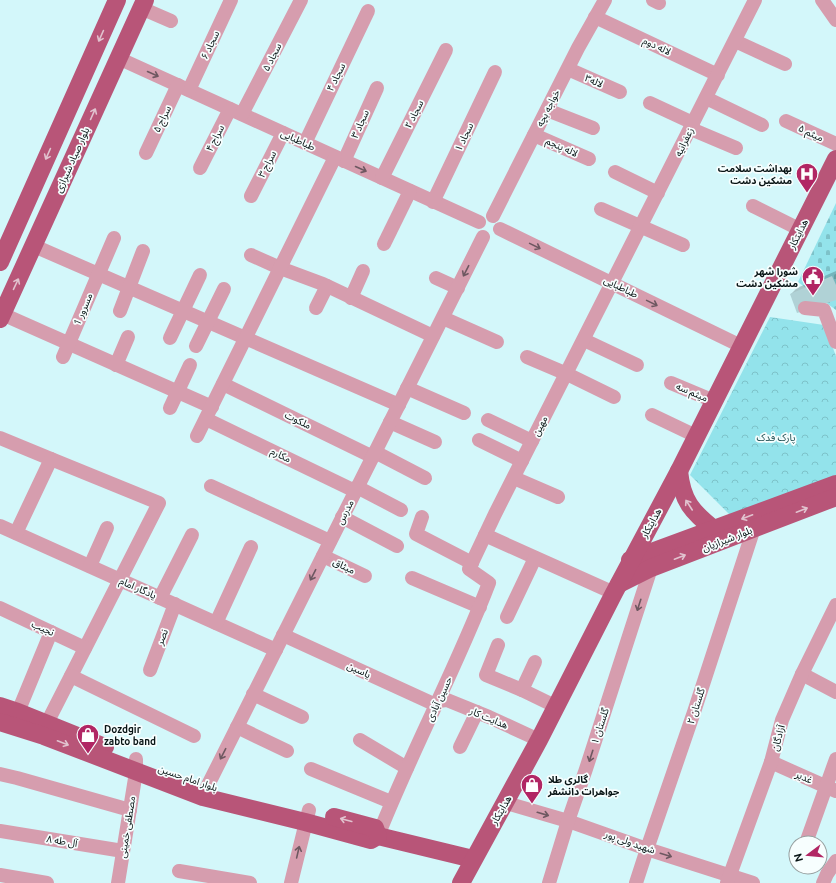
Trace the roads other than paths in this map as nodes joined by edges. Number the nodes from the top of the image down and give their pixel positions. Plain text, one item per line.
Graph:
1 (117, 0) edge
2 (231, 0) edge
3 (301, 0) edge
4 (605, 0) edge
5 (755, 0) edge
6 (822, 0) edge
7 (143, 4) edge
8 (368, 11) dead end
9 (595, 17) junction
10 (836, 20) edge
11 (171, 21) dead end
12 (735, 41) junction
13 (446, 50) dead end
14 (118, 58) junction
15 (786, 64) dead end
16 (568, 69) junction
17 (495, 72) dead end
18 (718, 75) junction
19 (184, 88) junction
20 (377, 88) dead end
21 (620, 92) dead end
22 (706, 98) junction
23 (650, 103) dead end
24 (547, 110) junction
25 (236, 111) junction
26 (786, 121) dead end
27 (762, 125) dead end
28 (692, 126) junction
29 (593, 128) dead end
30 (283, 133) junction
31 (534, 135) junction
32 (305, 143) junction
33 (836, 144) edge
34 (736, 148) dead end
35 (146, 153) dead end
36 (339, 159) junction
37 (589, 159) dead end
38 (836, 159) edge
39 (200, 168) dead end
40 (615, 172) dead end
41 (382, 178) junction
42 (410, 191) junction
43 (658, 193) junction
44 (251, 196) dead end
45 (434, 202) junction
46 (753, 206) dead end
47 (601, 209) dead end
48 (493, 216) junction
49 (479, 222) junction
50 (642, 226) junction
51 (500, 229) junction
52 (801, 230) junction
53 (484, 237) junction
54 (114, 238) dead end
55 (384, 244) dead end
56 (683, 245) dead end
57 (34, 246) junction
58 (143, 251) dead end
59 (251, 255) dead end
60 (0, 262) edge
61 (280, 268) junction
62 (364, 271) dead end
63 (98, 274) junction
64 (200, 275) dead end
65 (436, 278) dead end
66 (613, 283) junction
67 (328, 286) junction
68 (130, 288) junction
69 (458, 288) junction
70 (224, 289) dead end
71 (351, 298) junction
72 (316, 308) dead end
73 (805, 308) dead end
74 (120, 311) dead end
75 (183, 311) junction
76 (1, 317) edge
77 (443, 318) junction
78 (207, 321) junction
79 (433, 336) junction
80 (128, 337) dead end
81 (170, 338) dead end
82 (246, 338) junction
83 (584, 340) junction
84 (497, 342) dead end
85 (836, 342) edge
86 (68, 344) junction
87 (196, 346) dead end
88 (741, 346) junction
89 (527, 356) dead end
90 (63, 357) dead end
91 (116, 365) junction
92 (190, 365) dead end
93 (636, 365) dead end
94 (567, 374) junction
95 (671, 383) dead end
96 (223, 384) junction
97 (407, 388) junction
98 (178, 392) junction
99 (614, 397) dead end
100 (714, 401) junction
101 (399, 405) junction
102 (170, 408) dead end
103 (209, 413) junction
104 (464, 413) dead end
105 (652, 415) dead end
106 (488, 420) dead end
107 (390, 422) junction
108 (197, 436) dead end
109 (696, 436) junction
110 (0, 438) edge
111 (479, 440) dead end
112 (532, 441) junction
113 (435, 442) dead end
114 (374, 454) junction
115 (52, 459) junction
116 (522, 461) junction
117 (679, 471) junction
118 (425, 478) dead end
119 (514, 478) junction
120 (836, 484) edge
121 (210, 486) dead end
122 (356, 489) junction
123 (558, 497) dead end
124 (836, 497) edge
125 (401, 510) dead end
126 (342, 517) junction
127 (422, 518) dead end
128 (0, 526) edge
129 (107, 528) dead end
130 (754, 528) junction
131 (715, 530) junction
132 (16, 533) junction
133 (192, 534) dead end
134 (485, 535) junction
135 (330, 541) junction
136 (397, 546) dead end
137 (251, 547) dead end
138 (323, 556) junction
139 (536, 558) junction
140 (642, 561) junction
141 (90, 566) junction
142 (471, 566) junction
143 (365, 576) dead end
144 (412, 578) dead end
145 (120, 580) junction
146 (616, 588) junction
147 (160, 598) junction
148 (175, 604) junction
149 (836, 605) edge
150 (480, 607) junction
151 (0, 609) edge
152 (507, 617) dead end
153 (216, 623) junction
154 (51, 632) junction
155 (283, 635) junction
156 (498, 645) dead end
157 (85, 648) junction
158 (276, 650) junction
159 (535, 662) dead end
160 (150, 670) dead end
161 (802, 674) junction
162 (71, 676) junction
163 (522, 690) junction
164 (836, 692) edge
165 (253, 694) junction
166 (437, 703) junction
167 (0, 706) edge
168 (556, 707) junction
169 (18, 712) junction
170 (477, 712) junction
171 (302, 717) dead end
172 (0, 722) edge
173 (237, 727) junction
174 (46, 729) junction
175 (194, 736) dead end
176 (360, 740) dead end
177 (539, 740) junction
178 (460, 747) dead end
179 (287, 752) dead end
180 (836, 759) edge
181 (771, 762) junction
182 (136, 765) junction
183 (407, 768) junction
184 (311, 769) dead end
185 (0, 774) edge
186 (831, 789) edge
187 (205, 792) junction
188 (391, 802) junction
189 (506, 803) junction
190 (130, 810) junction
191 (307, 816) junction
192 (568, 821) junction
193 (0, 831) edge
194 (810, 835) edge
195 (378, 836) junction
196 (646, 849) junction
197 (124, 851) junction
198 (473, 859) junction
199 (836, 861) edge
200 (179, 871) dead end
201 (0, 875) edge
202 (728, 879) edge
203 (47, 883) edge
204 (118, 883) edge
205 (250, 883) edge
206 (291, 883) edge
207 (461, 883) edge
208 (549, 883) edge
209 (636, 883) edge
210 (753, 883) edge
211 (823, 883) edge

1 -> 60 main road
2 - 19 street, سجاد ۶
3 - 25 street, سجاد ۵
4 - 9 street, خواجه بچه
5 - 12 street, زعفرانیه
6 - 10 street
7 - 11 street
7 - 14 main road, بلوار صیاد شیرازی
8 - 32 street, سجاد ۴
9 - 16 street, خواجه بچه
9 - 18 street, لاله دوم
12 - 15 street
12 - 18 street, زعفرانیه
13 - 41 street, سجاد ۲
14 -> 19 street, طباطبایی
57 -> 14 main road, بلوار صیاد شیرازی
16 - 21 street, لاله۳
16 - 24 street, خواجه بچه
17 - 45 street, سجاد ۱
18 - 22 street, زعفرانیه
19 - 25 street, طباطبایی
19 - 35 street, سراج ۵
20 - 36 street, سجاد ۳
22 - 27 street
22 - 28 street, زعفرانیه
23 - 28 street
24 - 29 street
24 - 31 street, خواجه بچه
25 - 30 street, طباطبایی
25 - 39 street, سراج ۴
26 - 33 street, میثم ۵
28 - 34 street
28 - 43 street, زعفرانیه
30 - 32 street, طباطبایی
30 - 44 street, سراج ۳
31 - 37 street, لاله پنجم
31 - 48 street, خواجه بچه
32 - 36 street, طباطبایی
36 -> 41 street, طباطبایی
36 - 61 street, سجاد ۳
38 - 52 main road, هدایتکار
40 - 43 street
41 - 42 street, طباطبایی
42 - 45 street, طباطبایی
42 - 55 street
43 - 50 street, زعفرانیه
45 - 49 street, طباطبایی
46 - 52 street
47 - 50 street
48 - 49 street
48 - 51 street
49 - 53 street
50 - 56 street
50 - 66 street, زعفرانیه
51 - 53 street
51 -> 66 street, طباطبایی
52 - 88 main road, هدایتکار
53 -> 69 street, مدرس
54 - 63 street, مسرور 1
57 - 63 street
76 -> 57 main road, بلوار صیاد شیرازی
58 - 68 street
59 - 61 street
61 - 67 street
61 - 82 street, سجاد ۳
62 - 71 street
63 - 68 street
63 - 86 street, مسرور 1
64 - 75 street
65 - 69 street
66 - 83 street, مهین
66 -> 88 street, طباطبایی
67 - 71 street
67 - 72 street
68 - 74 street
68 - 75 street
69 - 77 street, مدرس
70 - 78 street
71 - 79 street
73 - 85 street
75 - 78 street
75 - 81 street
76 - 86 street, مکارم
77 - 79 street, مدرس
77 - 84 street
78 - 82 street
78 - 87 street
79 - 97 street, مدرس
80 - 91 street
82 - 96 street, سجاد ۳
82 - 101 street
83 - 93 street
83 - 94 street, مهین
86 - 90 street, مسرور 1
86 - 91 street, مکارم
88 - 100 main road, هدایتکار
89 - 94 street
91 - 98 street, مکارم
92 - 98 street
94 - 99 street
94 - 112 street, مهین
95 - 100 street, میثم سه
96 - 103 street, سجاد ۳
96 - 114 street, ملکوت
97 - 101 street, مدرس
97 - 104 street
98 - 102 street
98 - 103 street, مکارم
100 - 109 main road, هدایتکار
101 - 107 street, مدرس
103 - 108 street, سجاد ۳
103 - 122 street, مکارم
105 - 109 street
106 - 112 street
107 - 113 street
107 - 114 street, مدرس
109 - 117 main road, هدایتکار
110 - 115 street
111 - 116 street
112 - 116 street, مهین
114 - 118 street, ملکوت
114 - 122 street, مدرس
115 - 132 street
115 - 145 street
116 - 119 street, مهین
131 -> 117 main road
117 - 140 main road, هدایتکار
119 - 123 street
119 - 134 street, مهین
120 -> 131 main road, بلوار شیرازیان
121 - 135 street
122 - 125 street, مکارم
122 - 126 street, مدرس
130 -> 124 main road, بلوار شیرازیان
126 - 135 street, مدرس
126 - 136 street
127 - 142 street
128 - 132 street, یادگار امام
129 - 141 street
140 -> 130 main road, بلوار شیرازیان
130 - 196 street, گلستان ۲
131 - 140 main road, بلوار شیرازیان
132 - 141 street, یادگار امام
133 - 147 street
134 - 139 street
134 - 142 street, مهین
135 - 138 street, مدرس
137 - 153 street
138 - 143 street, میثاق
138 -> 155 street, مدرس
139 - 146 street
139 - 152 street
140 - 146 main road, هدایتکار
140 -> 192 street, گلستان ۱
141 - 145 street, یادگار امام
142 - 150 street, حسین آبادی
144 - 150 street
145 - 147 street, یادگار امام
145 - 157 street
146 - 168 main road, هدایتکار
147 - 148 street, یادگار امام
148 - 153 street, یادگار امام
148 - 160 street, نصر
149 - 161 street, آزادگان
150 - 166 street, حسین آبادی
151 - 154 street, نجیب
153 - 158 street, یادگار امام
154 - 157 street, نجیب
154 - 169 street
155 - 158 street, مدرس
155 - 166 street, یاسین
156 - 163 street
157 - 162 street
158 - 165 street, مدرس
159 - 163 street
161 - 164 street
161 - 181 street, آزادگان
162 - 174 street
162 - 175 street
163 - 168 street
165 - 171 street
165 - 173 street, مدرس
166 - 170 street, هدایت کار
166 - 183 street, حسین آبادی
167 - 169 main road, بلوار امام حسین
168 - 177 main road, هدایتکار
169 - 174 main road, بلوار امام حسین
170 - 177 street, هدایت کار
170 - 178 street
172 - 174 main road, بلوار امام حسین
173 - 179 street
173 -> 187 street, مدرس
174 - 182 main road, بلوار امام حسین
176 - 183 street
177 - 189 main road, هدایتکار
180 - 186 street
181 - 186 street, غدیر
181 - 202 street, آزادگان
182 - 187 main road, بلوار امام حسین
182 - 190 street, مصطفی خمینی
183 - 188 street, حسین آبادی
184 - 188 street
185 - 190 street
186 - 194 street
187 - 191 main road, بلوار امام حسین
188 - 195 street, حسین آبادی
189 -> 192 street, شهید ولی پور
189 - 198 main road, هدایتکار
190 - 197 street, مصطفی خمینی
191 - 195 main road, بلوار امام حسین
206 -> 191 street
192 - 196 street, شهید ولی پور
192 - 208 street, گلستان ۱
193 - 197 street, آل طه ۸
195 - 198 main road, بلوار امام حسین
196 -> 202 street, شهید ولی پور
196 - 209 street, گلستان ۲
197 - 204 street, مصطفی خمینی
198 - 207 main road, هدایتکار
199 - 211 street
200 - 205 street
201 - 203 street
202 - 210 street, شهید ولی پور

